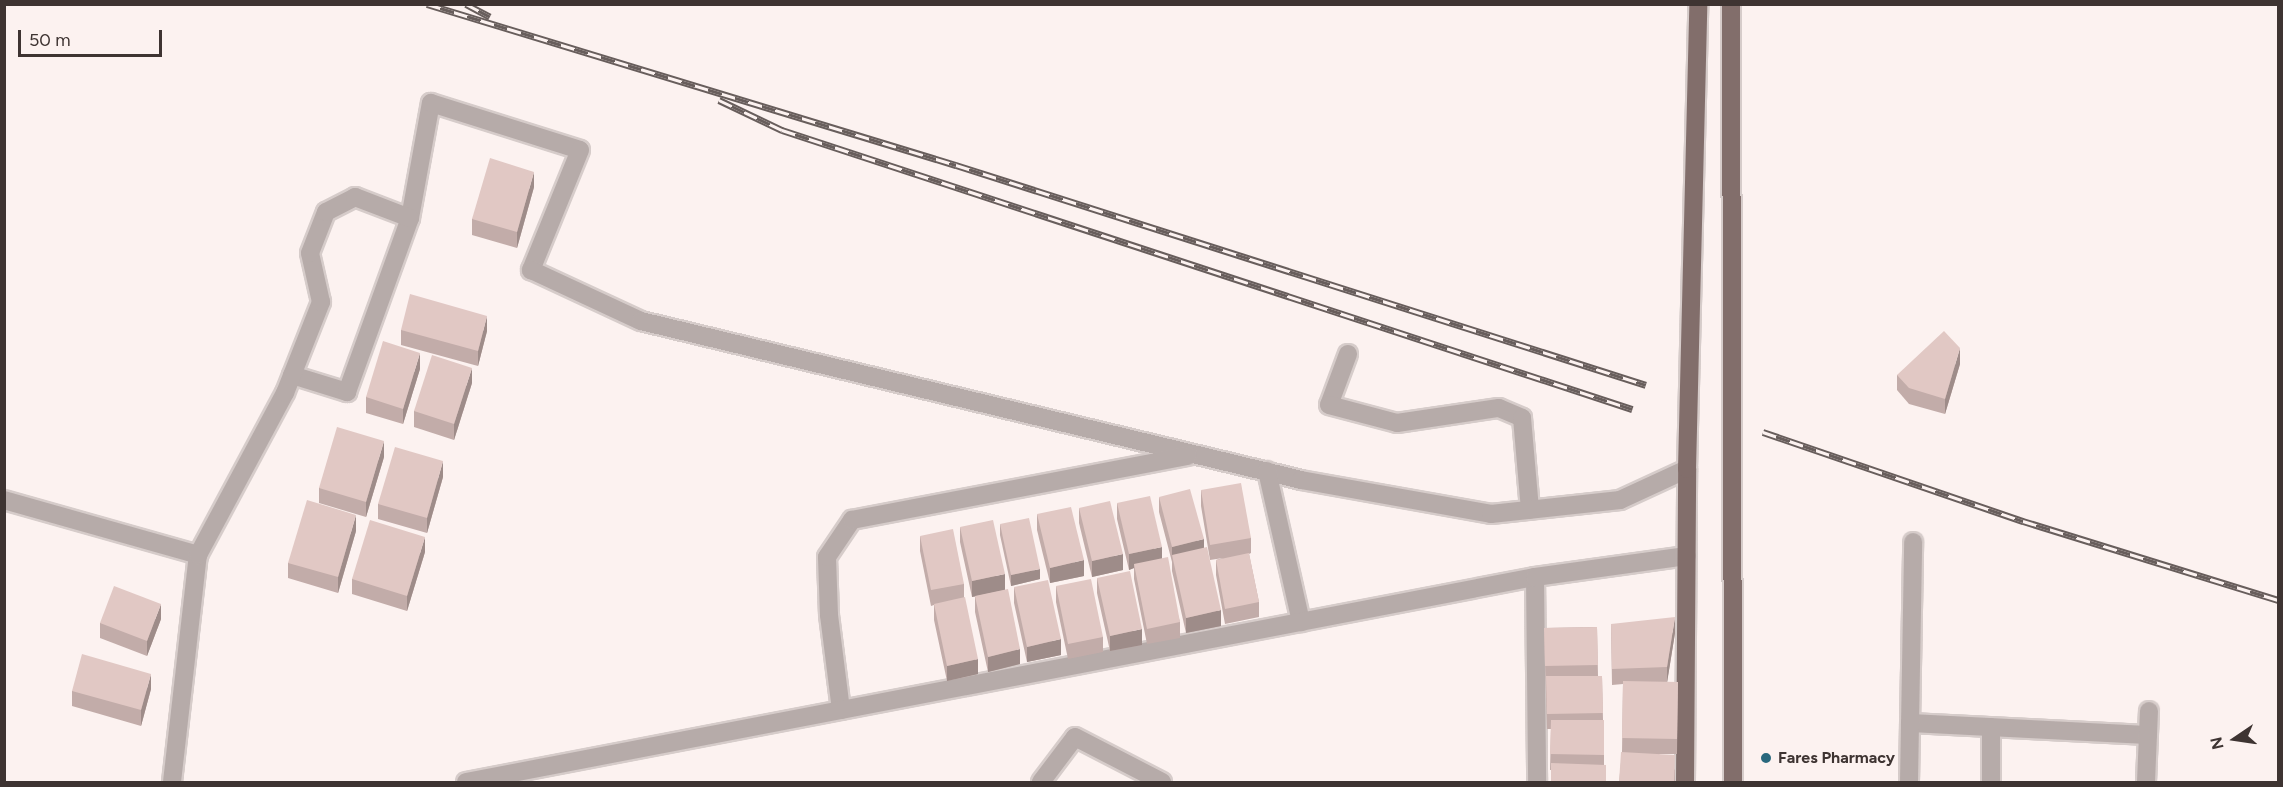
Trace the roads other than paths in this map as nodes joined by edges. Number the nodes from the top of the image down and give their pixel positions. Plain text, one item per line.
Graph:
1 (1698, 4) edge
2 (1731, 4) edge
3 (410, 218) junction
4 (1348, 354) dead end
5 (292, 375) junction
6 (1196, 454) junction
7 (1687, 469) junction
8 (1267, 471) junction
9 (4, 500) edge
10 (1530, 510) junction
11 (1913, 542) dead end
12 (198, 555) junction
13 (1687, 556) junction
14 (1535, 577) junction
15 (1301, 622) junction
16 (841, 710) junction
17 (2149, 711) dead end
18 (1910, 723) junction
19 (1991, 727) junction
20 (2148, 735) junction
21 (172, 783) edge
22 (466, 783) edge
23 (1041, 783) edge
24 (1162, 783) edge
25 (1537, 783) edge
26 (1685, 783) edge
27 (1733, 783) edge
28 (1909, 783) edge
29 (1990, 783) edge
30 (2146, 783) edge

1 - 7 main road
2 - 27 main road
3 - 5 street
3 - 5 street
3 - 6 street
4 - 10 street
5 - 12 street
6 - 8 street
6 - 16 street
7 - 10 street
7 - 13 main road
8 - 10 street
8 - 15 street
9 - 12 street
11 - 18 street
12 - 21 street
13 - 14 street
13 - 26 main road
14 - 15 street
14 - 25 street
15 - 16 street
16 - 22 street
17 - 20 street
18 - 19 street
18 - 28 street
19 - 20 street
19 - 29 street
20 - 30 street
23 - 24 street

